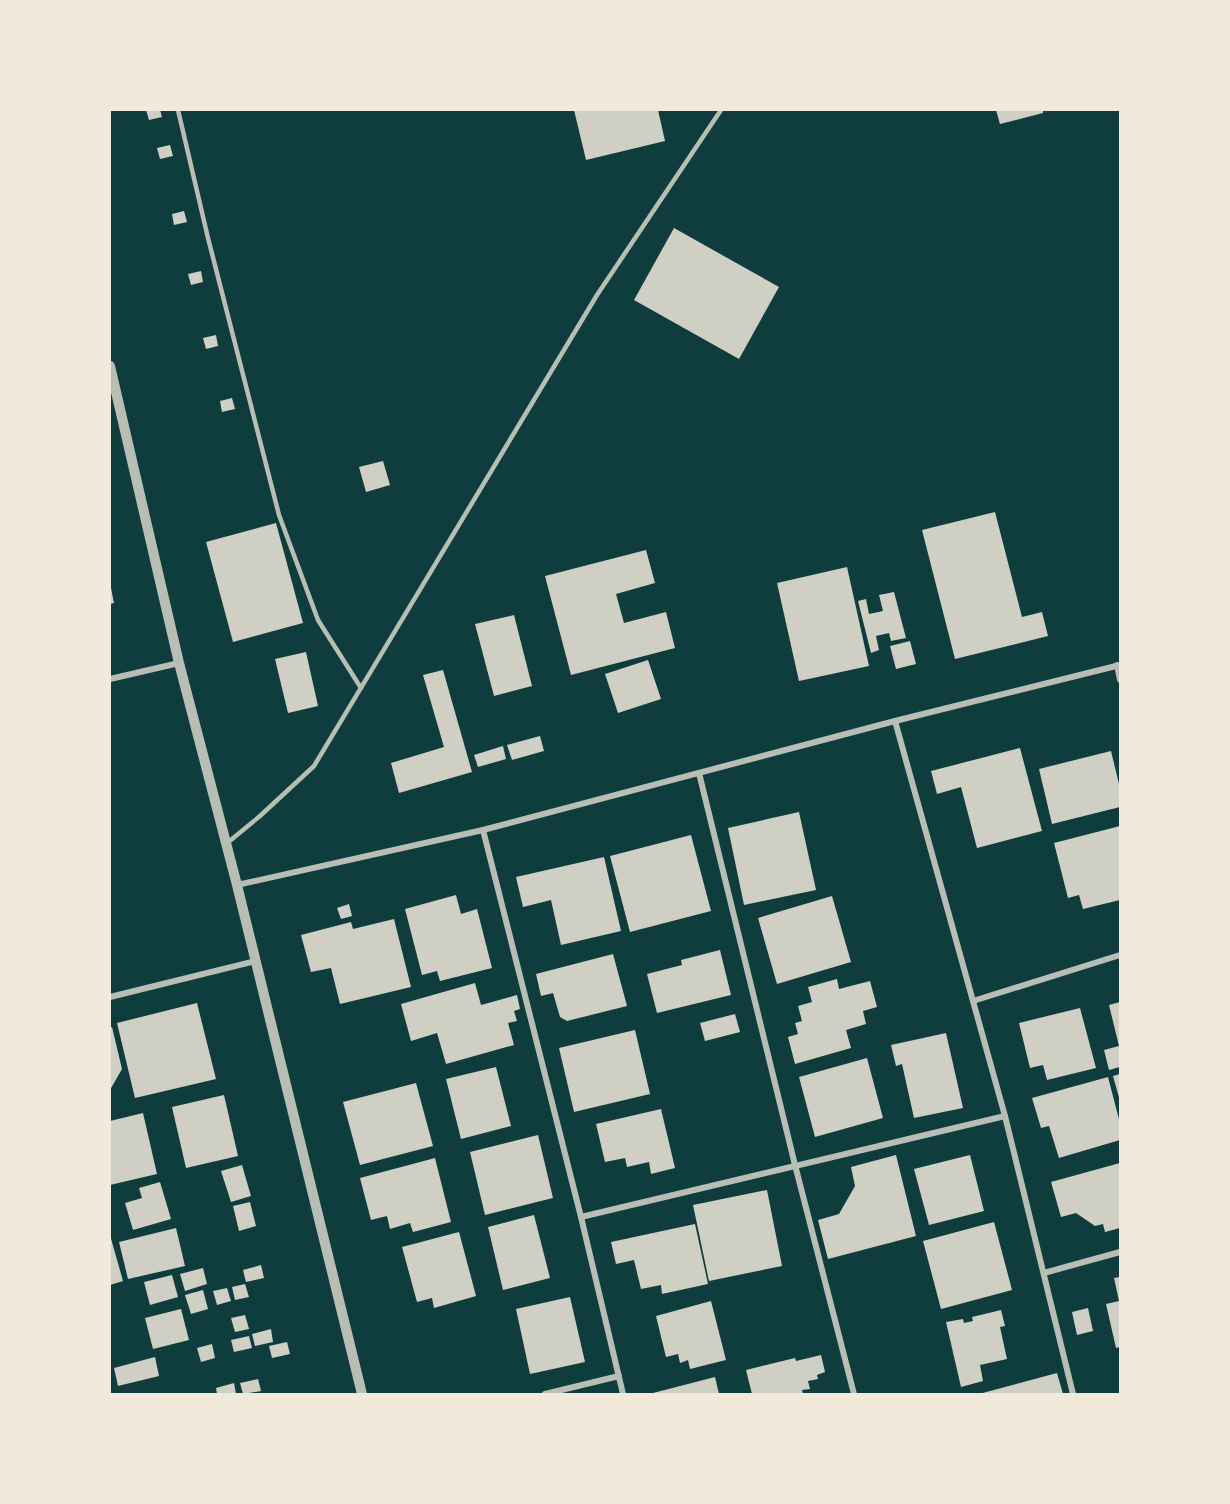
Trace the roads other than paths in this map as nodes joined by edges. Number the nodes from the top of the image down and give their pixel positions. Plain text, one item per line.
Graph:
1 (178, 110) edge
2 (721, 110) edge
3 (110, 366) edge
4 (179, 663) junction
5 (1119, 665) edge
6 (110, 679) edge
7 (1120, 680) edge
8 (361, 688) junction
9 (895, 721) junction
10 (699, 773) junction
11 (483, 830) junction
12 (226, 844) junction
13 (237, 885) junction
14 (1120, 955) edge
15 (256, 961) junction
16 (110, 998) edge
17 (973, 1001) junction
18 (1005, 1116) junction
19 (795, 1165) junction
20 (581, 1217) junction
21 (1120, 1252) edge
22 (1044, 1273) junction
23 (619, 1376) junction
24 (362, 1395) edge
25 (544, 1395) edge
26 (623, 1395) edge
27 (854, 1395) edge
28 (1073, 1395) edge

1 - 8 lane
2 - 8 lane
3 - 4 street
4 - 6 street
4 - 12 street
5 - 7 street
5 - 9 street
8 - 12 lane
9 - 10 street
9 - 17 street
10 - 11 street
10 - 19 street
11 - 13 street
11 - 20 street
12 - 13 street
13 - 15 street
14 - 17 street
15 - 16 street
15 - 24 street
17 - 18 street
18 - 19 street
18 - 22 street
19 - 20 street
19 - 27 street
20 - 23 street
21 - 22 street
22 - 28 street
23 - 25 street
23 - 26 street

